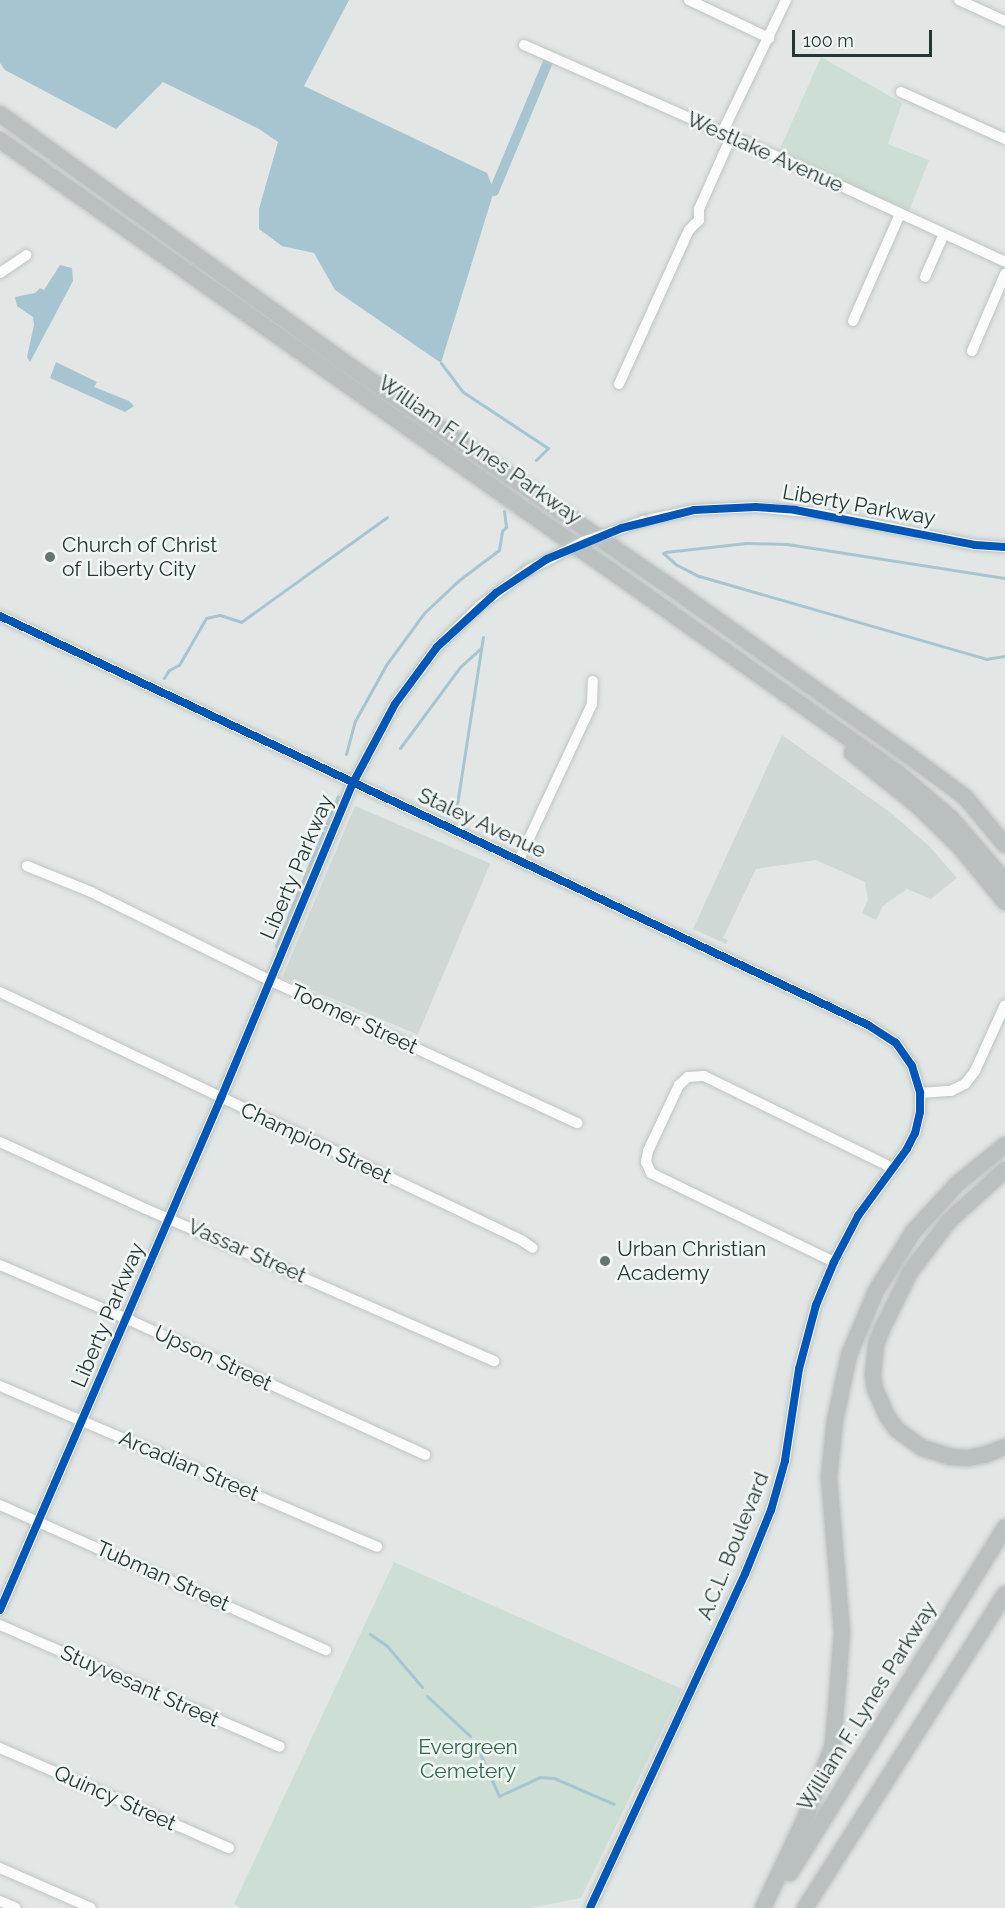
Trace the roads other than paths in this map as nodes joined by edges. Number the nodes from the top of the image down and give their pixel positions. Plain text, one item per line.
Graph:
1 (689, 0) edge
2 (786, 0) edge
3 (959, 0) edge
4 (1005, 21) edge
5 (769, 38) junction
6 (524, 45) dead end
7 (901, 92) dead end
8 (0, 114) edge
9 (727, 135) junction
10 (1005, 139) edge
11 (0, 140) edge
12 (900, 214) junction
13 (944, 234) junction
14 (27, 255) dead end
15 (1005, 262) edge
16 (0, 273) edge
17 (1005, 274) edge
18 (925, 278) dead end
19 (853, 321) dead end
20 (972, 351) dead end
21 (619, 384) dead end
22 (1005, 547) edge
23 (1, 619) edge
24 (750, 668) junction
25 (593, 681) dead end
26 (353, 783) junction
27 (965, 797) junction
28 (1005, 830) edge
29 (1005, 845) edge
30 (519, 860) junction
31 (27, 866) dead end
32 (1005, 881) edge
33 (1005, 902) edge
34 (269, 980) junction
35 (0, 992) edge
36 (1005, 1005) edge
37 (920, 1093) junction
38 (221, 1098) junction
39 (577, 1123) dead end
40 (0, 1142) edge
41 (1005, 1145) edge
42 (893, 1168) junction
43 (1005, 1170) edge
44 (169, 1217) junction
45 (532, 1248) dead end
46 (834, 1262) junction
47 (0, 1265) edge
48 (125, 1318) junction
49 (494, 1361) dead end
50 (0, 1386) edge
51 (83, 1421) junction
52 (1005, 1447) edge
53 (425, 1455) dead end
54 (0, 1505) edge
55 (39, 1520) junction
56 (1005, 1528) edge
57 (377, 1547) dead end
58 (1005, 1594) edge
59 (0, 1610) edge
60 (0, 1624) edge
61 (326, 1650) dead end
62 (0, 1748) edge
63 (280, 1748) dead end
64 (230, 1848) dead end
65 (0, 1868) edge
66 (0, 1901) edge
67 (16, 1908) edge
68 (92, 1908) edge
69 (590, 1908) edge
70 (763, 1908) edge
71 (768, 1908) edge
72 (805, 1908) edge

1 - 5 street
2 - 5 street
3 - 4 street
5 - 9 street
6 - 9 street, Westlake Avenue
7 - 10 street
8 - 27 highway, William F. Lynes Parkway
9 - 12 street, Westlake Avenue
9 - 21 street
11 - 24 highway, William F. Lynes Parkway
12 - 13 street, Westlake Avenue
12 - 19 street
13 - 15 street, Westlake Avenue
13 - 18 street
14 - 16 street
17 - 20 street
22 - 26 street, Liberty Parkway, bridge
23 - 26 street, Staley Avenue
24 - 32 highway, William F. Lynes Parkway
24 - 33 highway
25 - 30 street
26 - 30 street, Staley Avenue
26 - 34 street, Liberty Parkway
27 - 28 highway
27 - 29 highway, William F. Lynes Parkway
30 - 37 street, Staley Avenue
31 - 34 street, Toomer Street
34 - 38 street, Liberty Parkway
34 - 39 street, Toomer Street
35 - 38 street, Champion Street
36 - 37 street
37 - 42 street, A.C.L. Boulevard
38 - 44 street, Liberty Parkway
38 - 45 street, Champion Street
40 - 44 street, Vassar Street
41 - 70 highway
42 - 46 street, A.C.L. Boulevard
42 - 46 street
43 - 52 highway
44 - 48 street, Liberty Parkway
44 - 49 street, Vassar Street
46 - 69 street, A.C.L. Boulevard
47 - 48 street, Upson Street
48 - 51 street, Liberty Parkway
48 - 53 street, Upson Street
50 - 51 street, Arcadian Street
51 - 55 street, Liberty Parkway
51 - 57 street, Arcadian Street
54 - 55 street, Tubman Street
55 - 59 street, Liberty Parkway
55 - 61 street, Tubman Street
56 - 71 highway, William F. Lynes Parkway
58 - 72 highway
60 - 63 street, Stuyvesant Street
62 - 64 street, Quincy Street
65 - 68 street
66 - 67 street

